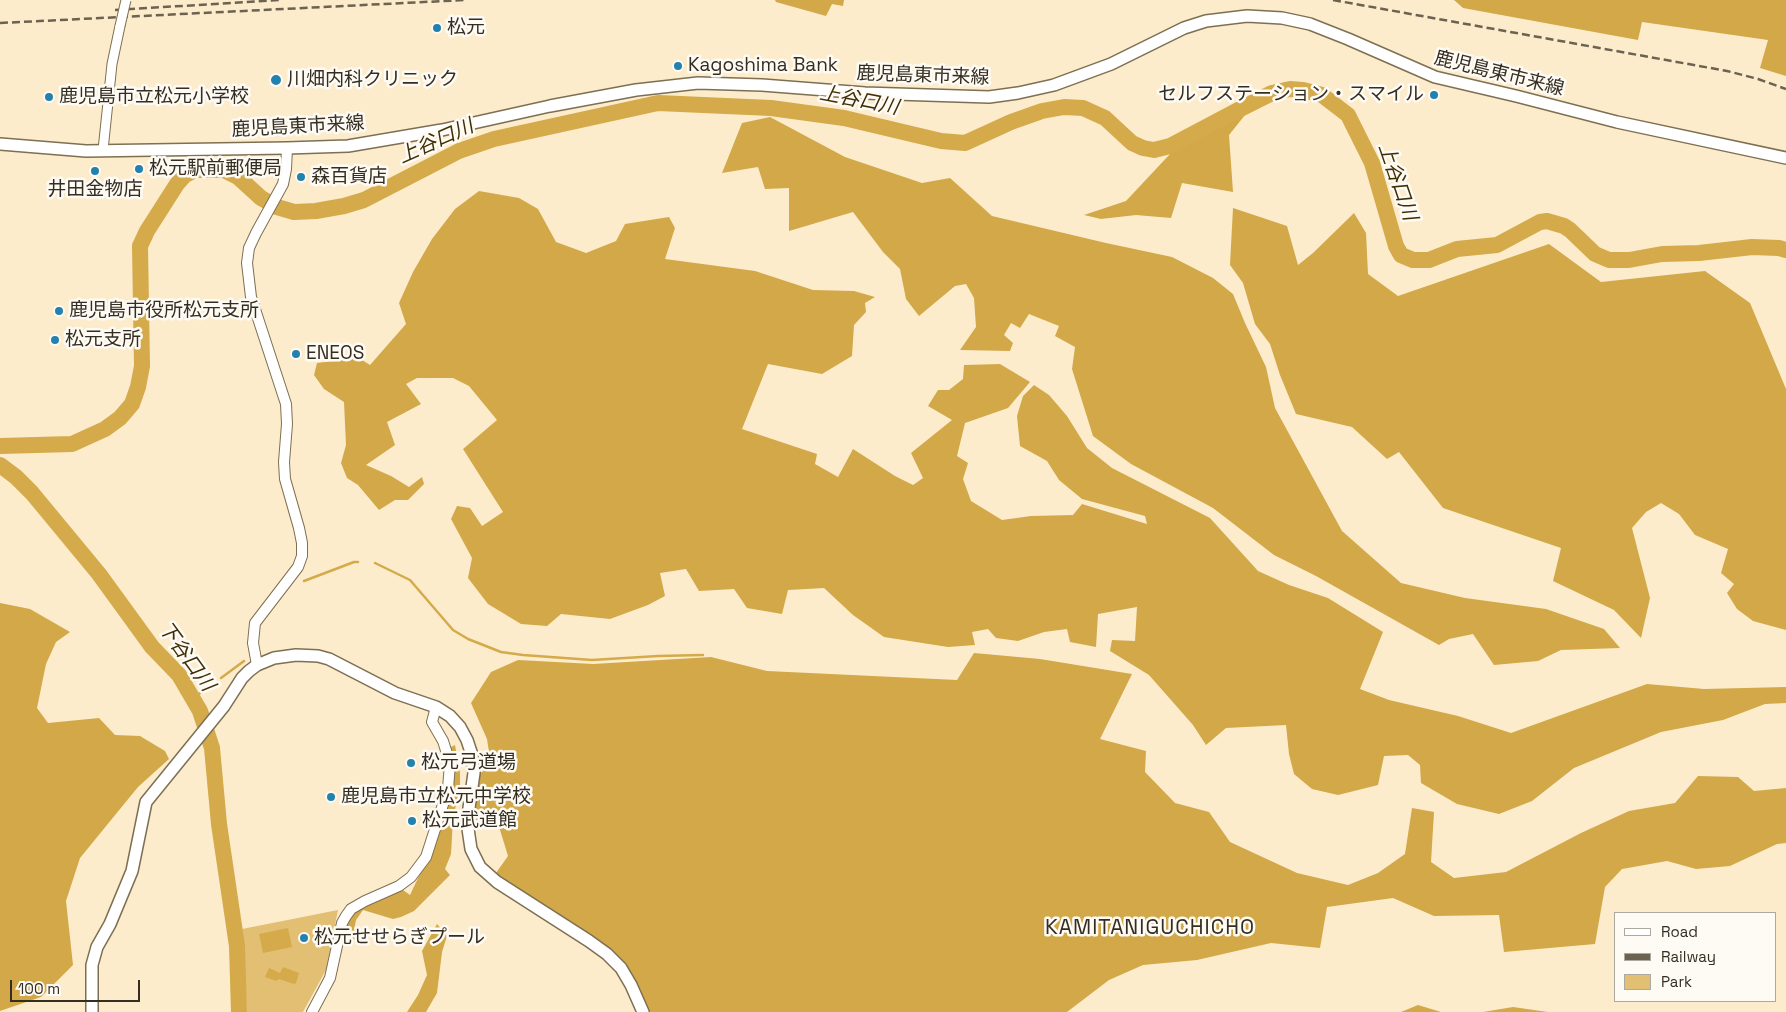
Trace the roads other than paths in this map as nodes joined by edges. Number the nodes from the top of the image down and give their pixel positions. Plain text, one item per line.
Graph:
1 (126, 0) edge
2 (0, 144) edge
3 (287, 148) junction
4 (103, 150) junction
5 (1786, 158) edge
6 (257, 665) junction
7 (436, 707) junction
8 (92, 1012) edge
9 (312, 1012) edge
10 (643, 1012) edge

1 - 4 street, bridge
2 - 4 main road, 鹿児島東市来線
3 - 4 main road, 鹿児島東市来線
3 - 5 main road, 鹿児島東市来線
3 - 6 main road
6 - 7 main road
6 - 8 main road
7 - 9 main road
7 - 10 main road

